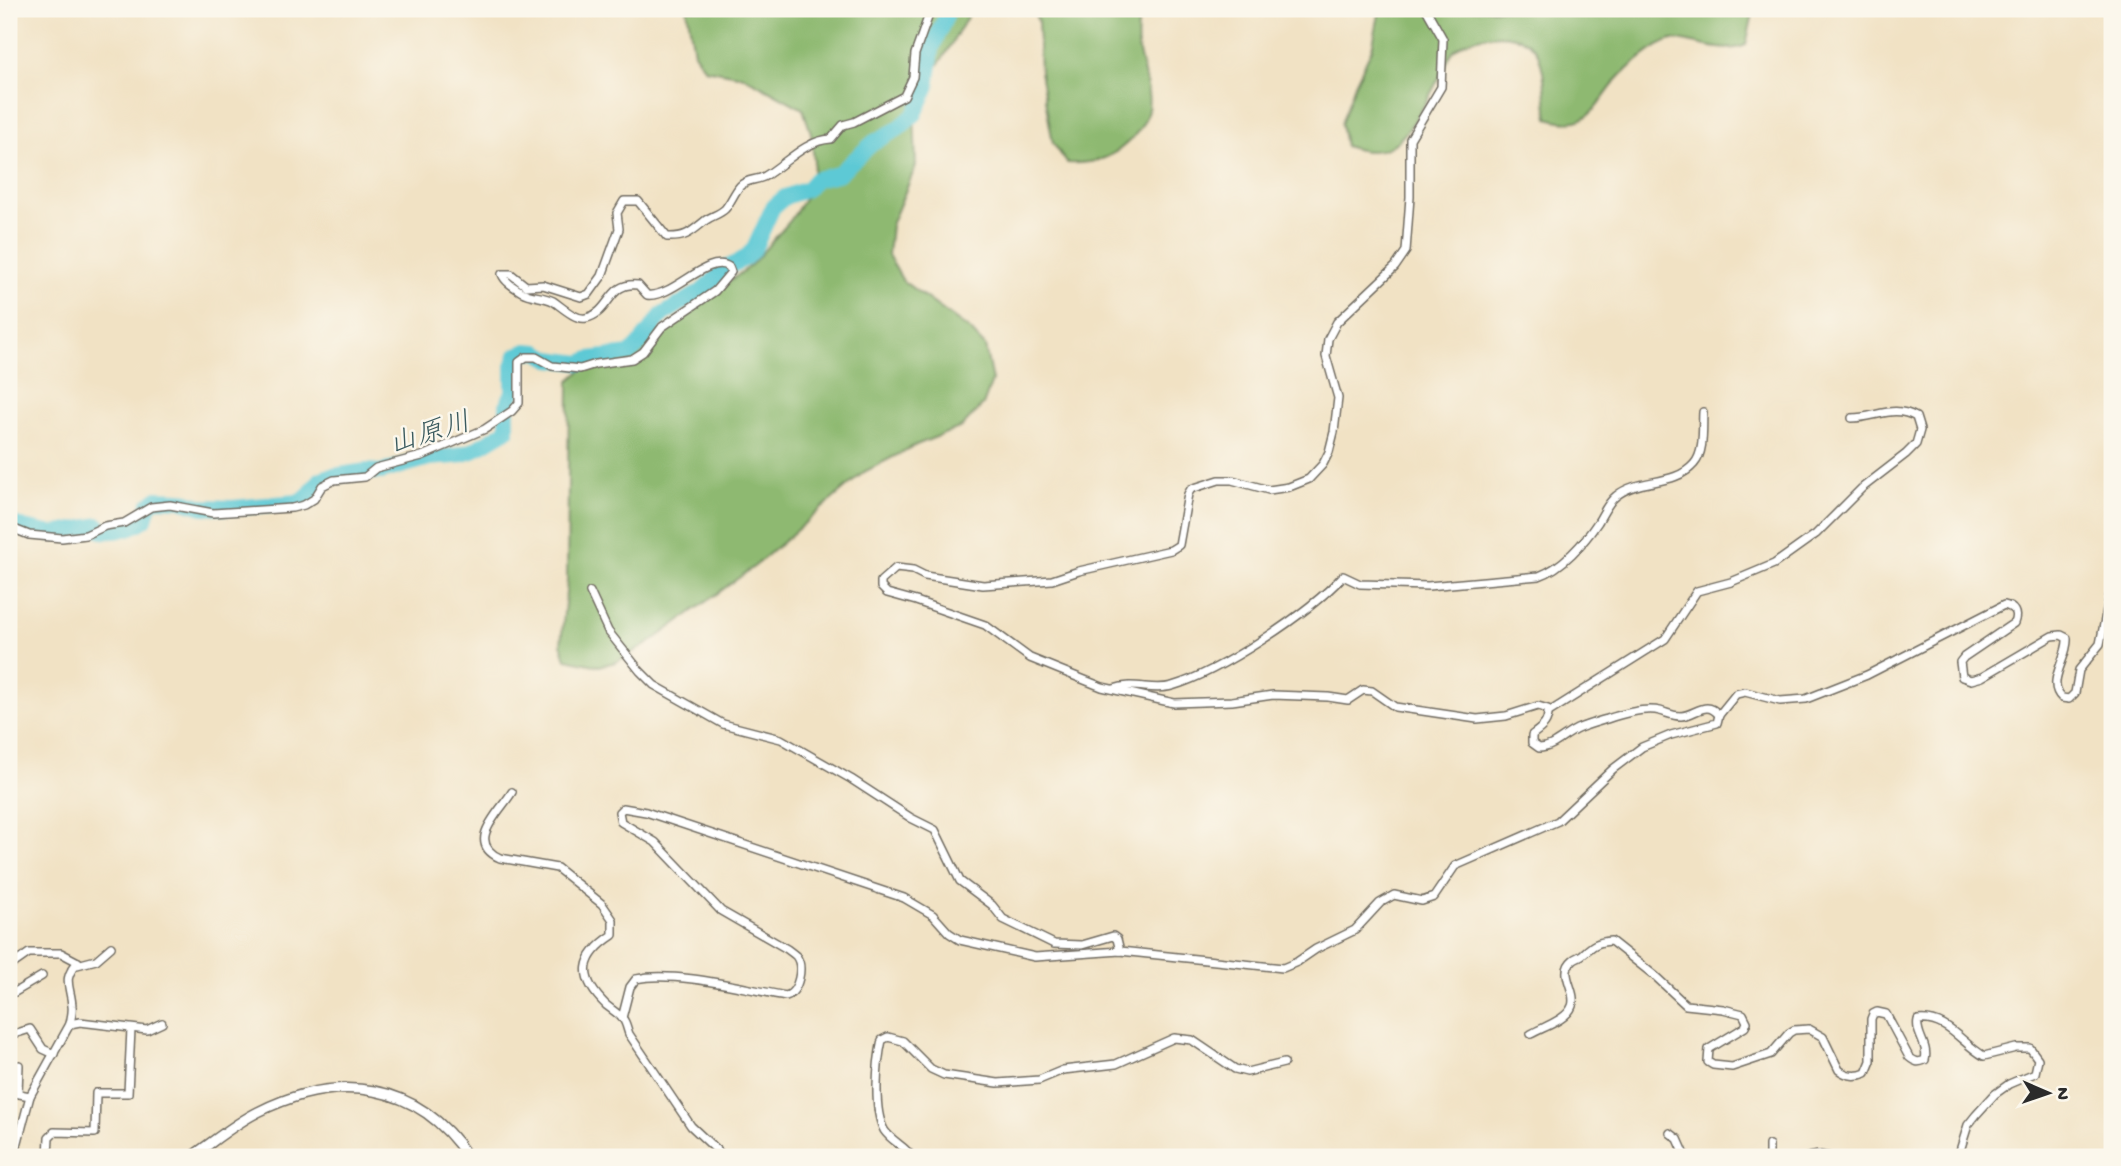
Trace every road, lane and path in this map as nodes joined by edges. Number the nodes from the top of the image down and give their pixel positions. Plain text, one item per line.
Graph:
1 (931, 9) edge
2 (1426, 9) edge
3 (1703, 412) dead end
4 (1852, 418) dead end
5 (9, 527) edge
6 (2112, 584) edge
7 (590, 592) dead end
8 (1114, 689) junction
9 (1549, 712) junction
10 (1719, 715) junction
11 (512, 792) dead end
12 (111, 947) dead end
13 (1119, 951) junction
14 (78, 962) junction
15 (9, 967) edge
16 (43, 976) dead end
17 (9, 992) edge
18 (622, 1018) junction
19 (162, 1023) dead end
20 (70, 1024) junction
21 (9, 1027) edge
22 (131, 1029) junction
23 (1531, 1034) dead end
24 (54, 1054) junction
25 (1284, 1063) dead end
26 (19, 1065) dead end
27 (13, 1092) edge
28 (30, 1097) junction
29 (1670, 1133) dead end
30 (1769, 1145) dead end
31 (14, 1157) edge
32 (48, 1157) edge
33 (191, 1157) edge
34 (468, 1157) edge
35 (724, 1157) edge
36 (912, 1157) edge
37 (1686, 1157) edge
38 (1769, 1157) edge
39 (1809, 1157) edge
40 (1831, 1157) edge
41 (1958, 1157) edge

1 - 5 street
2 - 8 street
3 - 8 street
4 - 9 street
6 - 10 street
7 - 13 street
8 - 9 street
9 - 10 street
10 - 13 street
11 - 18 street
12 - 14 street
13 - 18 street
14 - 15 street
14 - 20 street
16 - 17 street
18 - 35 street
19 - 22 street
20 - 22 street
20 - 24 street
21 - 24 street
22 - 32 street
23 - 41 street
24 - 28 street
25 - 36 street
26 - 27 street
27 - 28 street
28 - 31 street
29 - 37 street
30 - 38 street
33 - 34 street
39 - 40 street

